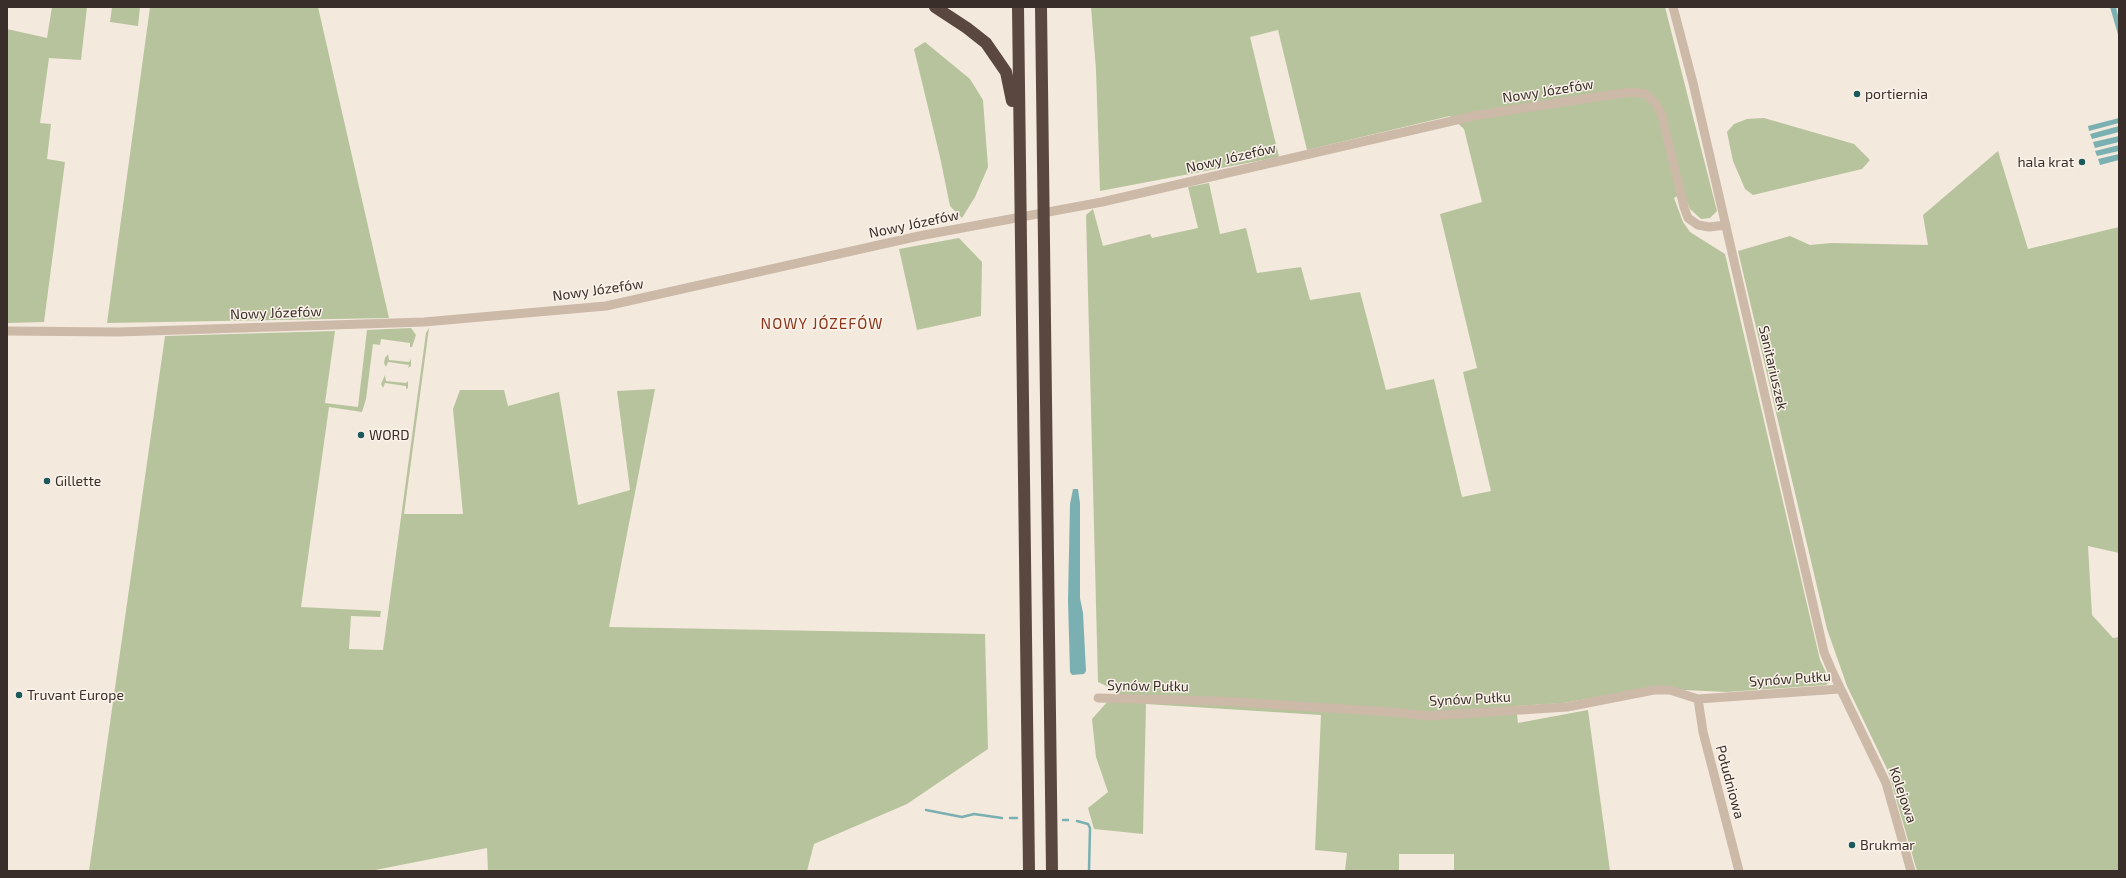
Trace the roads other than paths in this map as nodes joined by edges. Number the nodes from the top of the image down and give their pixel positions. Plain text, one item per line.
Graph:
1 (935, 7) edge
2 (1018, 7) edge
3 (1041, 7) edge
4 (1673, 7) edge
5 (1019, 134) junction
6 (1726, 225) junction
7 (7, 331) edge
8 (1840, 689) junction
9 (1098, 698) dead end
10 (1698, 699) junction
11 (1861, 731) joint
12 (1029, 871) edge
13 (1052, 871) edge
14 (1739, 871) edge
15 (1911, 871) edge

1 - 5 highway
2 - 5 highway
3 - 13 highway
4 - 6 street, Sanitariuszek
5 - 12 highway
6 - 7 street, Nowy Józefów
6 - 8 street, Sanitariuszek
8 - 10 street, Synów Pułku
8 - 11 street, Sanitariuszek
9 - 10 street, Synów Pułku
10 - 14 street, Południowa
11 - 15 street, Kolejowa

